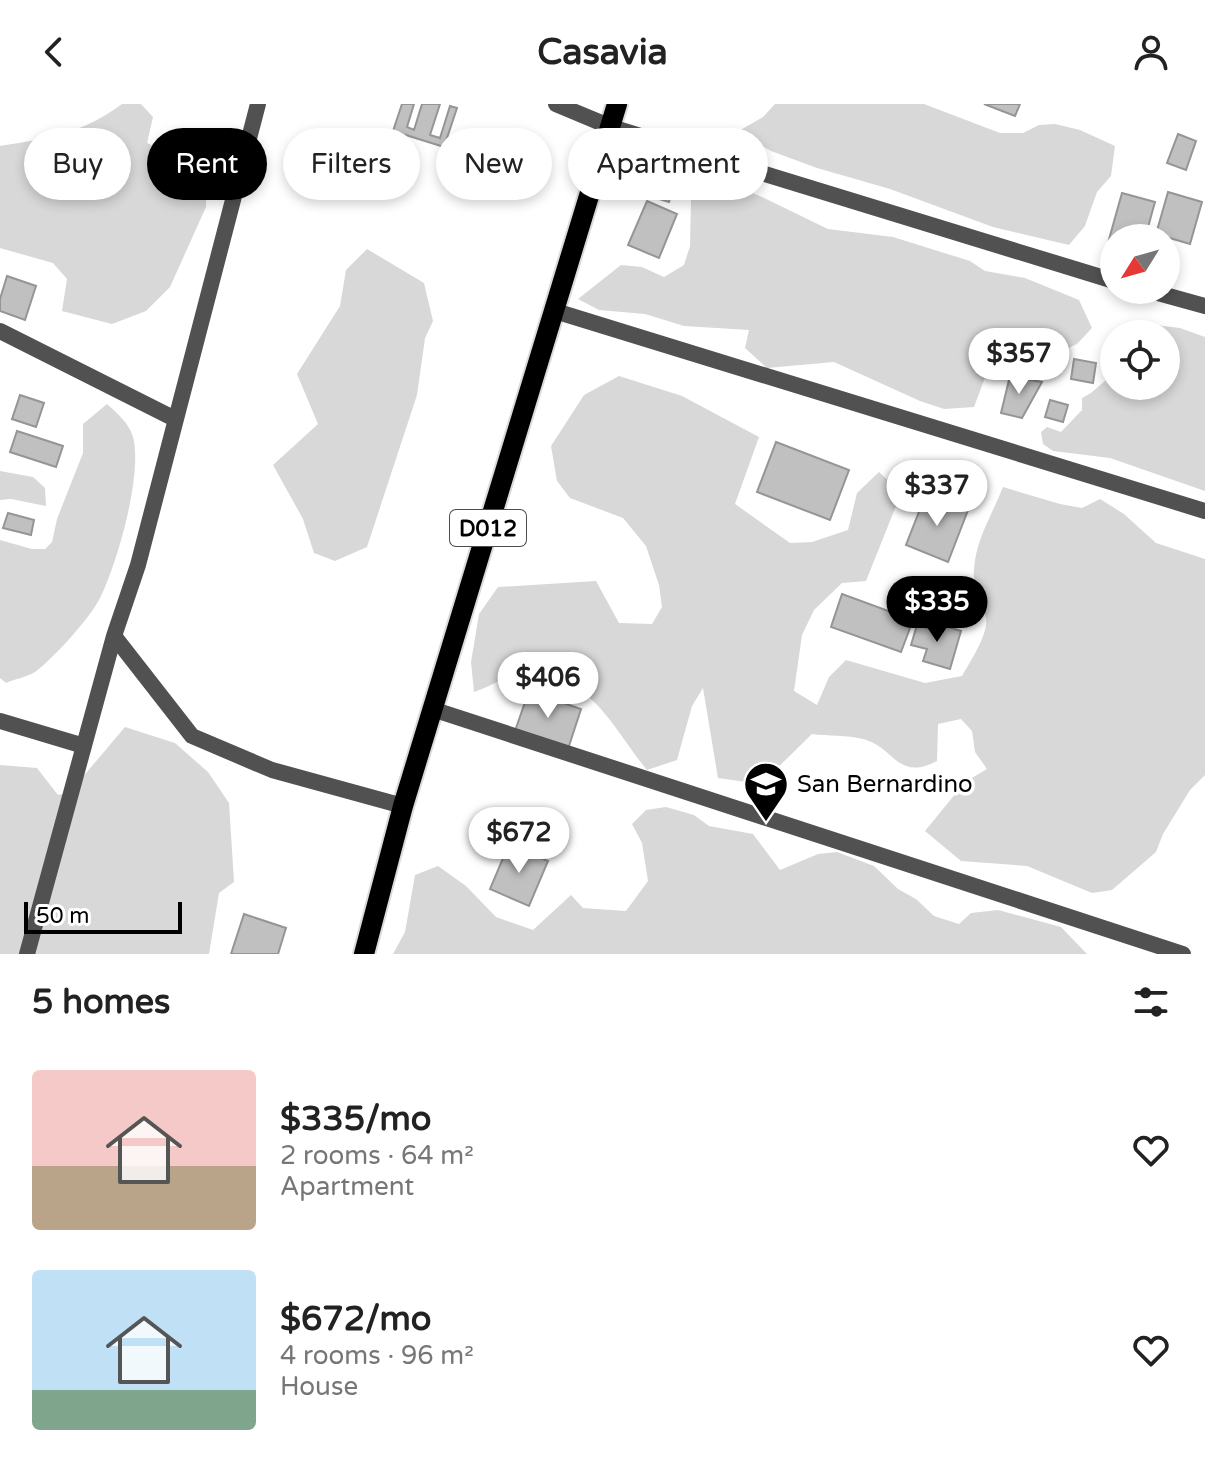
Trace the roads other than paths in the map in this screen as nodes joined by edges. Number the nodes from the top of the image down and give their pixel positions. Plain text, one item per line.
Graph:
1 (258, 104) edge
2 (556, 104) edge
3 (617, 104) edge
4 (611, 127) junction
5 (1100, 277) edge
6 (1180, 299) edge
7 (1205, 306) edge
8 (555, 311) junction
9 (0, 331) edge
10 (175, 419) junction
11 (1205, 511) edge
12 (114, 636) junction
13 (432, 709) junction
14 (0, 721) edge
15 (84, 746) junction
16 (403, 806) junction
17 (27, 954) edge
18 (364, 954) edge
19 (1183, 954) edge

1 - 10 street
2 - 4 street
3 - 4 main road, D012
4 - 5 street
4 - 8 main road, D012
6 - 7 street
8 - 11 street
8 - 13 main road, D012
9 - 10 street
10 - 12 street
12 - 15 street
12 - 16 street
13 - 16 main road, D012
13 - 19 street
14 - 15 street
15 - 17 street
16 - 18 main road, D012

